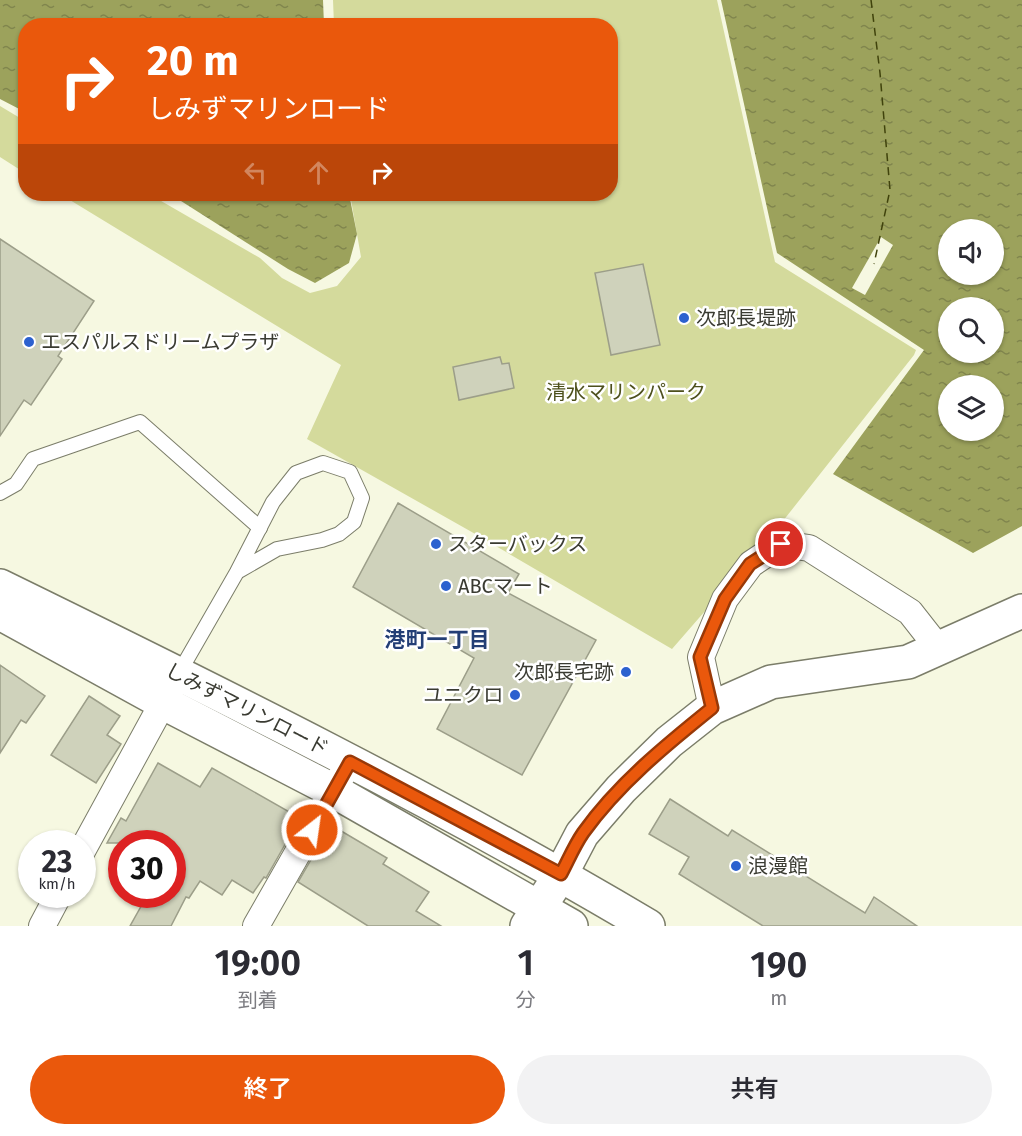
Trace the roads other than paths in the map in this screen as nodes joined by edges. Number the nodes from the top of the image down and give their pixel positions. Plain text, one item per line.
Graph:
1 (0, 493) edge
2 (260, 528) junction
3 (237, 572) junction
4 (0, 586) edge
5 (1022, 611) edge
6 (0, 613) edge
7 (939, 649) junction
8 (178, 673) junction
9 (164, 703) junction
10 (712, 708) junction
11 (350, 762) junction
12 (334, 791) junction
13 (94, 830) edge
14 (561, 874) junction
15 (52, 908) edge
16 (533, 917) edge
17 (42, 926) edge
18 (256, 926) edge
19 (571, 926) edge
20 (648, 926) edge

1 - 2 lane
2 - 3 lane
2 - 3 lane
3 - 8 lane
4 - 8 main road, しみずマリンロード
5 - 7 main road
6 - 9 main road, しみずマリンロード
7 - 10 main road
7 - 10 street
8 - 9 street
8 - 11 main road, しみずマリンロード
9 - 12 main road, しみずマリンロード
9 - 13 street
10 - 14 main road
11 - 12 street
11 - 14 main road, しみずマリンロード
12 - 16 main road, しみずマリンロード
12 - 18 street
14 - 16 main road
14 - 20 main road, しみずマリンロード
15 - 17 street
16 - 19 main road, しみずマリンロード

